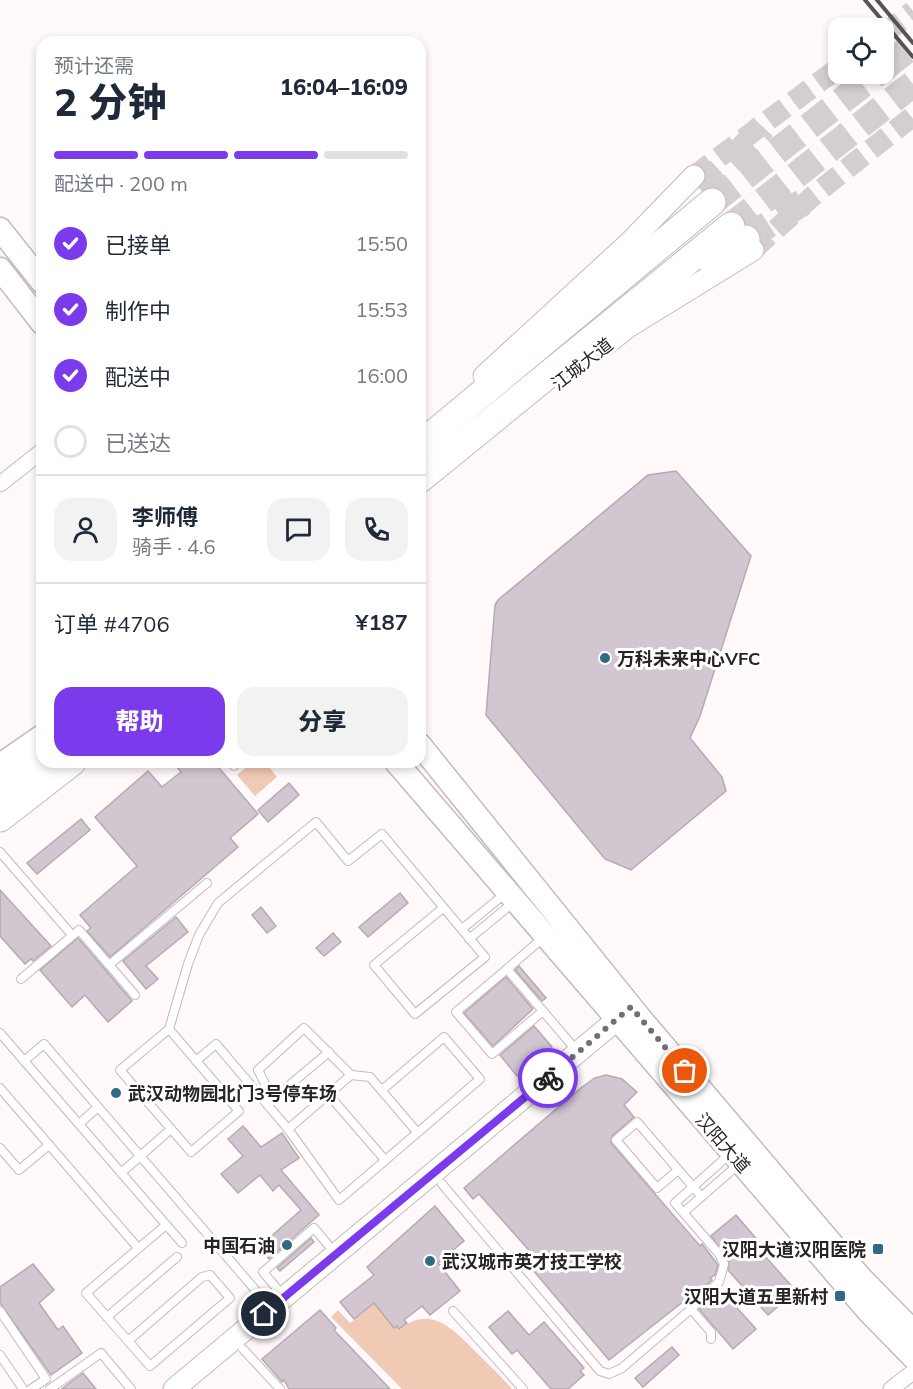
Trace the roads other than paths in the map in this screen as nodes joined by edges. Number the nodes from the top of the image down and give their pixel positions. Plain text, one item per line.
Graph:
1 (702, 189) joint
2 (0, 229) edge
3 (744, 238) joint
4 (0, 269) edge
5 (36, 274) edge
6 (36, 316) edge
7 (426, 429) edge
8 (426, 440) edge
9 (36, 457) edge
10 (426, 475) edge
11 (0, 484) edge
12 (426, 486) edge
13 (36, 740) edge
14 (426, 753) edge
15 (0, 765) edge
16 (36, 767) edge
17 (64, 768) edge
18 (77, 768) edge
19 (401, 768) edge
20 (2, 815) edge
21 (0, 852) edge
22 (207, 883) dead end
23 (511, 896) junction
24 (443, 908) junction
25 (462, 929) junction
26 (72, 935) junction
27 (545, 936) junction
28 (469, 939) junction
29 (110, 965) junction
30 (507, 969) junction
31 (21, 979) dead end
32 (135, 995) dead end
33 (543, 1011) junction
34 (629, 1019) junction
35 (168, 1029) junction
36 (0, 1032) edge
37 (328, 1052) junction
38 (579, 1053) junction
39 (24, 1061) junction
40 (196, 1061) junction
41 (351, 1075) junction
42 (0, 1088) edge
43 (382, 1090) junction
44 (328, 1094) junction
45 (276, 1097) junction
46 (267, 1104) junction
47 (98, 1107) junction
48 (79, 1124) junction
49 (288, 1129) junction
50 (171, 1130) junction
51 (417, 1132) junction
52 (49, 1145) junction
53 (0, 1148) edge
54 (140, 1156) junction
55 (736, 1158) junction
56 (385, 1160) junction
57 (678, 1170) junction
58 (121, 1173) junction
59 (442, 1184) junction
60 (693, 1187) junction
61 (701, 1196) junction
62 (684, 1212) junction
63 (166, 1225) junction
64 (182, 1243) dead end
65 (138, 1248) junction
66 (336, 1254) junction
67 (177, 1257) dead end
68 (278, 1302) junction
69 (691, 1309) junction
70 (0, 1311) edge
71 (453, 1311) dead end
72 (107, 1317) junction
73 (913, 1331) edge
74 (711, 1339) dead end
75 (128, 1341) junction
76 (243, 1349) junction
77 (0, 1354) edge
78 (913, 1357) edge
79 (913, 1372) edge
80 (23, 1389) edge
81 (31, 1389) edge
82 (50, 1389) edge
83 (131, 1389) edge
84 (174, 1389) edge
85 (196, 1389) edge
86 (280, 1389) edge
87 (523, 1389) edge
88 (891, 1389) edge

1 - 7 street
1 - 8 highway
2 - 5 main road
3 - 10 highway, 江城大道
3 - 12 street, 江城大道
4 - 6 main road
9 - 11 street
13 - 15 main road
14 - 34 main road, 汉阳大道
16 - 20 highway
17 - 20 highway
18 - 20 main road
19 - 23 main road, 汉阳大道
21 - 26 lane
22 - 29 lane
23 - 25 lane
23 - 27 main road, 汉阳大道
23 - 28 lane
24 - 25 lane
24 - 28 lane
24 - 35 lane
25 - 28 lane
26 - 29 lane
26 - 31 lane
27 - 30 lane
27 - 34 main road, 汉阳大道
29 - 32 lane
30 - 33 lane
30 - 33 lane
33 - 38 lane
34 - 38 street
34 - 55 main road, 汉阳大道
34 - 59 street
34 - 73 main road, 汉阳大道
35 - 40 lane
35 - 50 lane
36 - 39 lane
37 - 41 lane
37 - 45 lane
37 - 45 lane
38 - 66 street
39 - 47 lane
39 - 48 lane
40 - 46 lane
40 - 50 lane
41 - 43 lane
41 - 44 lane
42 - 52 lane
43 - 51 lane
43 - 51 lane
44 - 49 lane
44 - 56 lane
45 - 46 lane
46 - 49 lane
47 - 48 lane
47 - 54 lane
48 - 58 lane
49 - 56 lane
50 - 54 lane
51 - 56 lane
52 - 53 lane
52 - 65 lane
54 - 58 lane
54 - 68 lane
55 - 60 lane
55 - 61 lane
55 - 78 main road, 汉阳大道
57 - 57 lane
57 - 60 lane
58 - 63 lane
59 - 69 lane
59 - 76 street
60 - 61 lane
60 - 62 lane
61 - 62 lane
62 - 69 lane
63 - 64 lane
63 - 65 lane
65 - 72 lane
66 - 68 street
66 - 68 lane
67 - 72 lane
68 - 84 street
69 - 74 lane
70 - 81 lane
71 - 87 lane
72 - 75 lane
75 - 75 lane
76 - 85 street
76 - 86 lane
77 - 80 lane
79 - 88 street
82 - 83 lane

